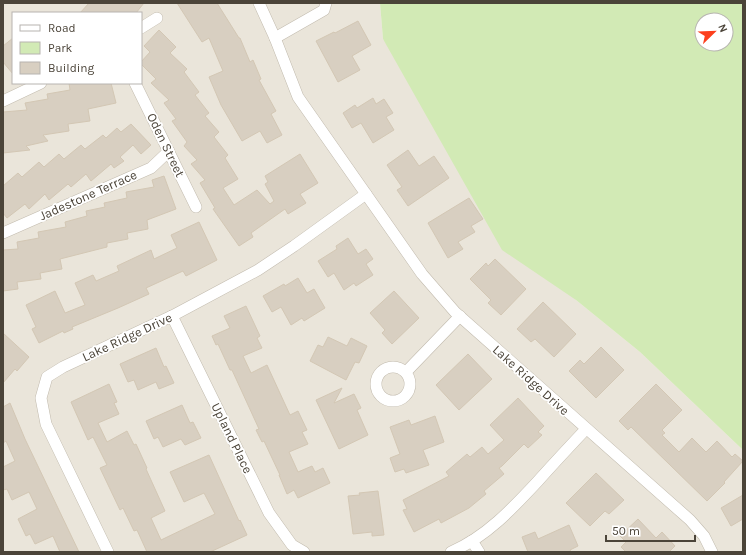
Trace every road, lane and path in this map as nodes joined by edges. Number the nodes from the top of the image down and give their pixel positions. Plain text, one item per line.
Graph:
1 (326, 3) edge
2 (262, 4) edge
3 (157, 18) dead end
4 (142, 27) edge
5 (275, 38) junction
6 (39, 84) edge
7 (136, 84) edge
8 (3, 100) edge
9 (169, 151) junction
10 (366, 194) junction
11 (196, 208) dead end
12 (3, 233) edge
13 (172, 316) junction
14 (460, 316) junction
15 (406, 372) dead end
16 (586, 429) junction
17 (472, 541) junction
18 (108, 552) edge
19 (304, 552) edge
20 (451, 552) edge
21 (479, 552) edge
22 (712, 552) edge

1 - 5 street
2 - 5 street, Lake Ridge Drive
3 - 4 street
5 - 10 street, Lake Ridge Drive
6 - 8 street
7 - 9 street, Oden Street
9 - 11 street, Oden Street
9 - 12 street, Jadestone Terrace
10 - 13 street, Lake Ridge Drive
10 - 14 street, Lake Ridge Drive
13 - 18 street, Lake Ridge Drive
13 - 19 street, Upland Place
14 - 15 street
14 - 16 street, Lake Ridge Drive
16 - 17 street
16 - 22 street, Lake Ridge Drive
17 - 20 street
17 - 21 street

